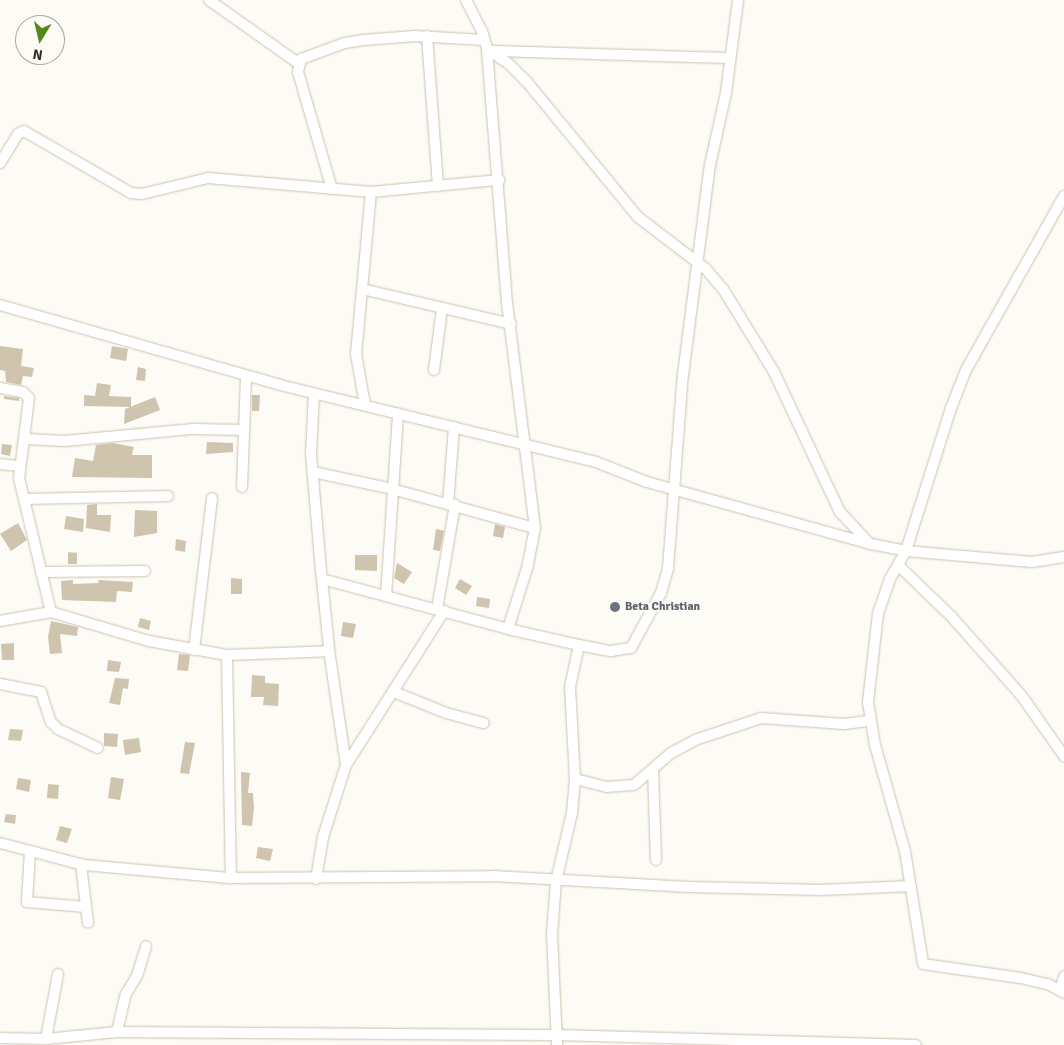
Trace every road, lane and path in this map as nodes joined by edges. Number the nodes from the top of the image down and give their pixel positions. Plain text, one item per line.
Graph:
1 (209, 0) edge
2 (466, 0) edge
3 (738, 0) edge
4 (427, 36) junction
5 (488, 47) junction
6 (729, 58) junction
7 (298, 63) junction
8 (0, 163) edge
9 (499, 180) junction
10 (438, 186) junction
11 (332, 189) junction
12 (371, 192) junction
13 (1064, 196) edge
14 (697, 262) junction
15 (362, 289) junction
16 (0, 305) edge
17 (442, 308) junction
18 (511, 324) junction
19 (434, 370) dead end
20 (246, 376) junction
21 (0, 388) edge
22 (314, 393) junction
23 (365, 405) junction
24 (398, 413) junction
25 (454, 427) junction
26 (244, 430) junction
27 (26, 439) junction
28 (526, 442) junction
29 (0, 464) edge
30 (19, 466) junction
31 (313, 472) junction
32 (242, 487) dead end
33 (392, 489) junction
34 (673, 489) junction
35 (168, 496) dead end
36 (212, 498) dead end
37 (25, 499) junction
38 (452, 504) junction
39 (535, 528) junction
40 (870, 544) junction
41 (906, 551) junction
42 (1064, 557) edge
43 (898, 564) junction
44 (145, 571) dead end
45 (41, 572) junction
46 (322, 580) junction
47 (386, 596) junction
48 (441, 610) junction
49 (51, 612) junction
50 (0, 621) edge
51 (508, 628) junction
52 (579, 645) junction
53 (194, 650) junction
54 (329, 650) junction
55 (227, 655) junction
56 (0, 684) edge
57 (394, 692) junction
58 (870, 721) junction
59 (484, 722) dead end
60 (98, 748) dead end
61 (1064, 756) edge
62 (346, 765) junction
63 (653, 770) junction
64 (574, 779) junction
65 (0, 843) edge
66 (30, 851) junction
67 (656, 860) dead end
68 (81, 864) junction
69 (231, 878) junction
70 (316, 879) junction
71 (556, 881) junction
72 (911, 886) junction
73 (86, 907) junction
74 (88, 924) dead end
75 (146, 946) dead end
76 (58, 974) dead end
77 (1064, 977) edge
78 (1062, 992) edge
79 (117, 1032) junction
80 (352, 1034) junction
81 (0, 1038) edge
82 (46, 1039) junction
83 (557, 1040) edge
84 (351, 1045) edge
85 (916, 1045) edge

1 - 7 street
2 - 5 street
3 - 6 street
4 - 5 street
4 - 7 street
4 - 10 street
5 - 6 street
5 - 9 street
5 - 14 street
6 - 14 street
7 - 11 street
8 - 11 street
9 - 10 street
9 - 18 street
10 - 12 street
11 - 12 street
12 - 15 street
13 - 41 street
14 - 34 street
14 - 40 street
15 - 17 street
15 - 23 street
16 - 20 street
17 - 18 street
17 - 19 street
18 - 28 street
20 - 22 street
20 - 26 street
21 - 27 street
22 - 23 street
22 - 31 street
23 - 24 street
24 - 25 street
24 - 33 street
25 - 28 street
25 - 38 street
26 - 27 street
26 - 32 street
27 - 30 street
28 - 34 street
28 - 39 street
29 - 30 street
30 - 37 street
31 - 33 street
31 - 46 street
33 - 38 street
33 - 47 street
34 - 40 street
34 - 52 street
35 - 37 street
36 - 53 street
37 - 45 street
38 - 39 street
38 - 48 street
39 - 51 street
40 - 41 street
41 - 42 street
41 - 43 street
43 - 58 street
43 - 61 street
44 - 45 street
45 - 49 street
46 - 47 street
46 - 54 street
47 - 48 street
48 - 51 street
48 - 57 street
49 - 50 street
49 - 53 street
51 - 52 street
52 - 64 street
53 - 55 street
54 - 55 street
54 - 62 street
55 - 69 street
56 - 60 street
57 - 59 street
57 - 62 street
58 - 63 street
58 - 72 street
62 - 70 street
63 - 64 street
63 - 67 street
64 - 71 street
65 - 66 street
66 - 68 street
66 - 73 street
68 - 69 street
68 - 73 street
69 - 70 street
70 - 71 street
71 - 72 street
71 - 83 street
72 - 78 street
73 - 74 street
75 - 79 street
76 - 82 street
77 - 78 street
79 - 80 street
79 - 82 street
80 - 83 street
80 - 84 street
81 - 82 street
83 - 85 street

